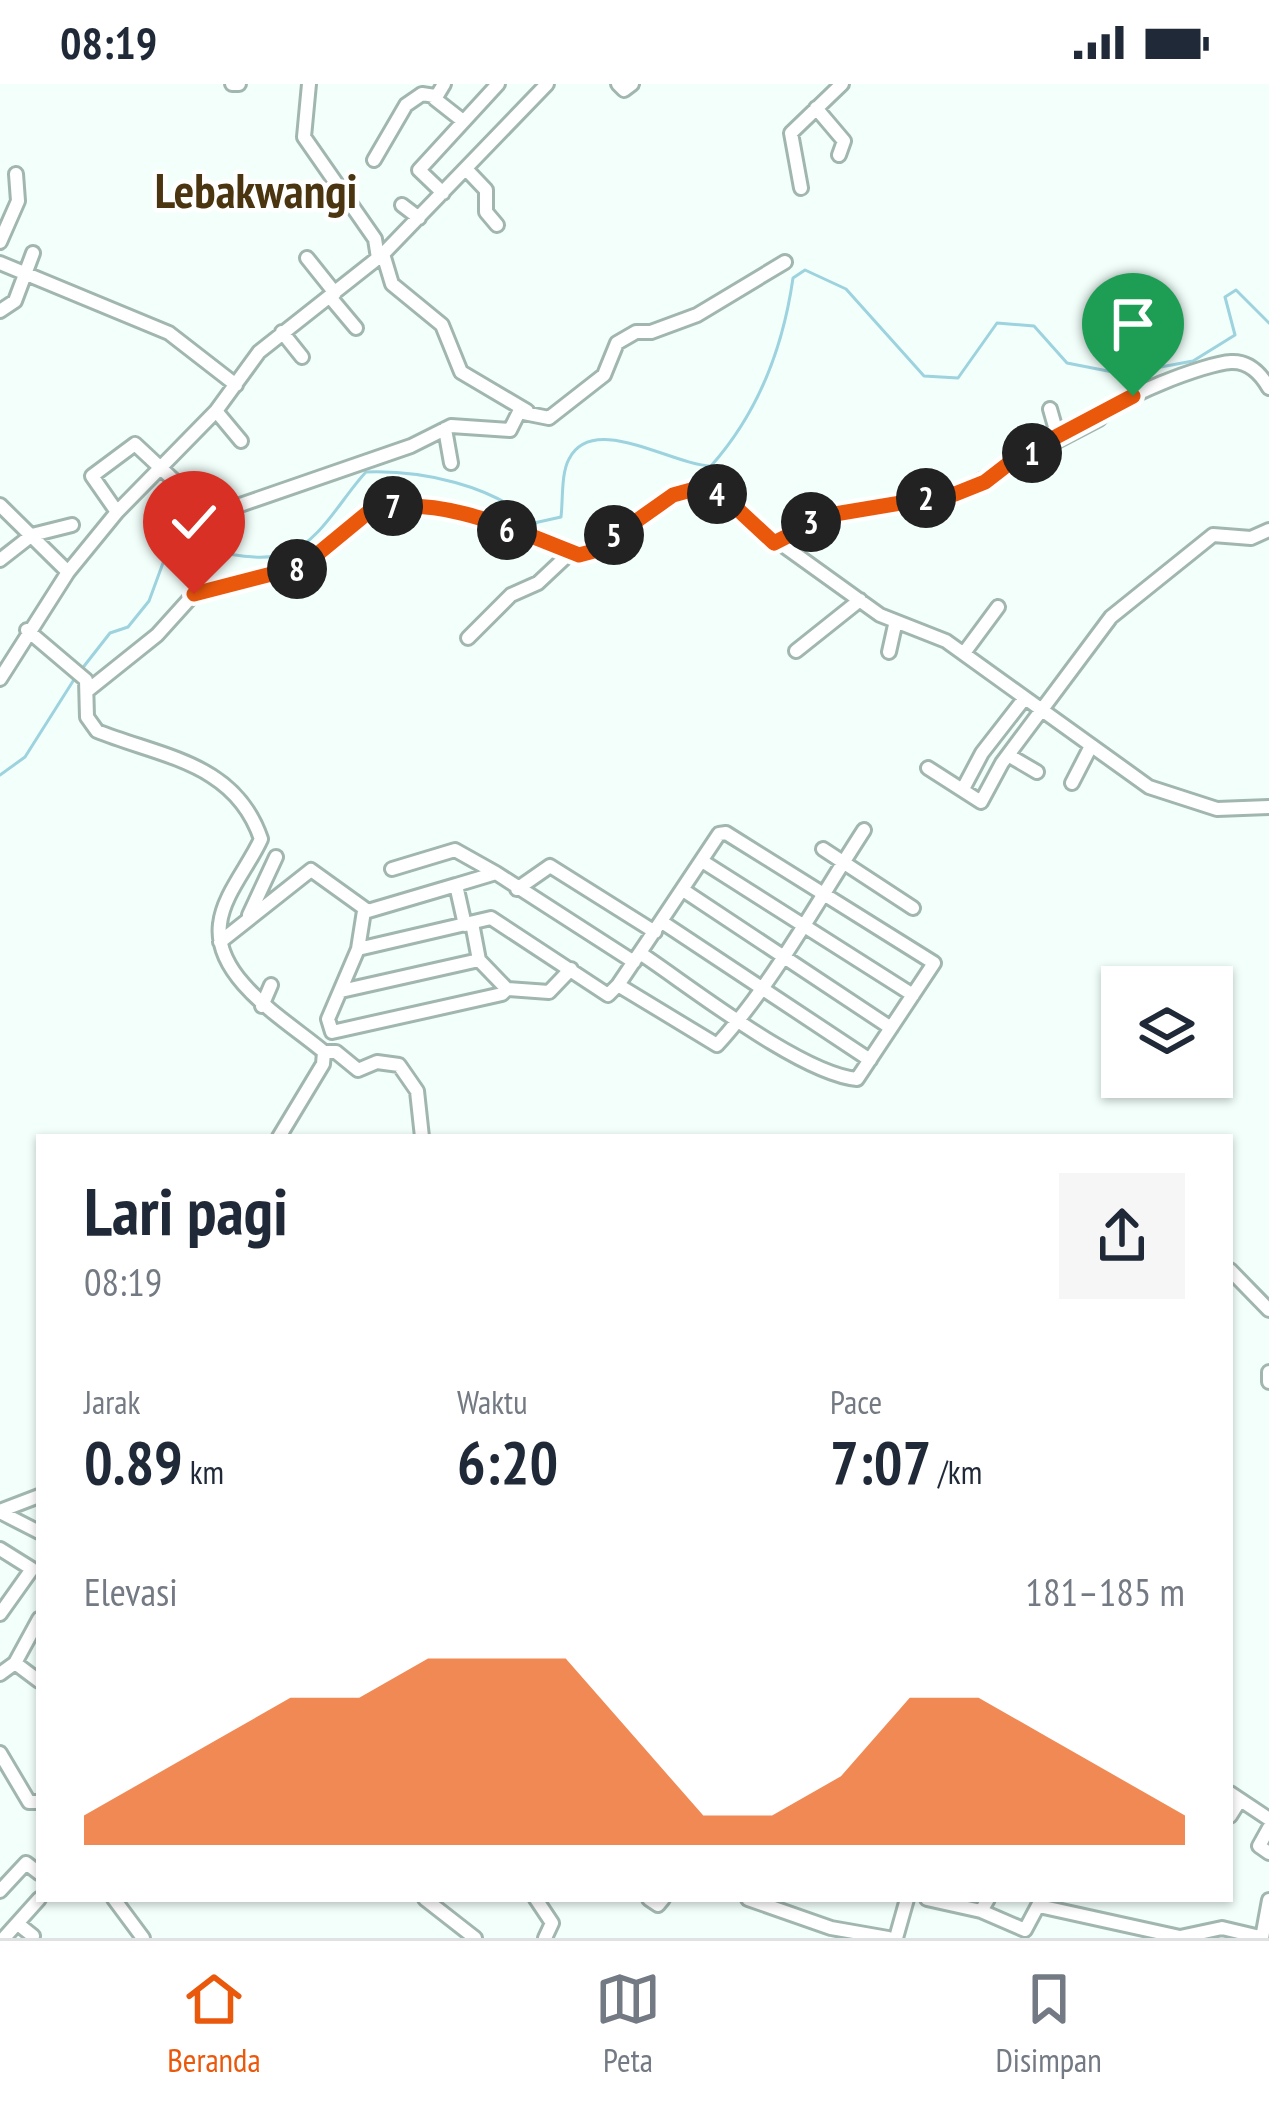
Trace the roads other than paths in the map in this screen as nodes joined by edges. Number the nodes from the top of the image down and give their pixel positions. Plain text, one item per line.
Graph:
1 (309, 84) edge
2 (498, 84) edge
3 (618, 84) edge
4 (632, 84) edge
5 (842, 84) edge
6 (544, 85) edge
7 (439, 88) edge
8 (816, 108) junction
9 (463, 122) junction
10 (839, 155) dead end
11 (374, 160) dead end
12 (466, 169) junction
13 (16, 174) dead end
14 (802, 188) dead end
15 (442, 193) junction
16 (402, 205) dead end
17 (419, 218) junction
18 (496, 225) dead end
19 (0, 242) edge
20 (33, 254) dead end
21 (381, 256) junction
22 (307, 258) dead end
23 (0, 262) edge
24 (785, 262) dead end
25 (28, 273) junction
26 (332, 295) junction
27 (0, 310) edge
28 (356, 328) dead end
29 (282, 332) junction
30 (302, 357) dead end
31 (236, 385) junction
32 (1269, 388) edge
33 (1049, 409) dead end
34 (528, 412) junction
35 (220, 416) junction
36 (445, 429) junction
37 (1058, 437) junction
38 (242, 441) dead end
39 (451, 463) dead end
40 (162, 468) junction
41 (0, 505) edge
42 (117, 512) junction
43 (72, 525) dead end
44 (1269, 530) edge
45 (32, 535) junction
46 (774, 543) junction
47 (571, 552) junction
48 (0, 560) edge
49 (68, 572) junction
50 (854, 604) junction
51 (998, 608) dead end
52 (854, 622) dead end
53 (895, 625) junction
54 (27, 630) junction
55 (468, 638) dead end
56 (796, 650) dead end
57 (889, 652) dead end
58 (964, 653) junction
59 (1072, 665) junction
60 (1085, 673) dead end
61 (0, 679) edge
62 (88, 691) junction
63 (1024, 699) junction
64 (1040, 713) junction
65 (1090, 748) junction
66 (1008, 755) junction
67 (928, 768) dead end
68 (1037, 772) dead end
69 (1072, 783) dead end
70 (964, 788) dead end
71 (1269, 807) edge
72 (864, 830) dead end
73 (823, 849) dead end
74 (276, 857) dead end
75 (701, 861) junction
76 (844, 861) junction
77 (392, 869) dead end
78 (496, 873) junction
79 (456, 885) junction
80 (517, 889) junction
81 (683, 890) junction
82 (824, 890) junction
83 (913, 908) dead end
84 (364, 911) junction
85 (804, 920) junction
86 (246, 921) junction
87 (469, 924) junction
88 (658, 927) junction
89 (220, 942) junction
90 (358, 949) junction
91 (782, 952) junction
92 (637, 957) junction
93 (479, 960) junction
94 (571, 969) junction
95 (618, 985) junction
96 (271, 986) dead end
97 (758, 987) junction
98 (507, 989) junction
99 (341, 991) junction
100 (913, 994) junction
101 (262, 1006) junction
102 (739, 1017) junction
103 (891, 1028) junction
104 (326, 1052) junction
105 (870, 1060) junction
106 (819, 1070) junction
107 (809, 1085) dead end
108 (281, 1134) edge
109 (422, 1134) edge
110 (1233, 1273) edge
111 (1269, 1310) edge
112 (1269, 1372) edge
113 (1269, 1382) edge
114 (36, 1497) edge
115 (0, 1511) edge
116 (36, 1530) edge
117 (0, 1549) edge
118 (36, 1570) edge
119 (0, 1614) edge
120 (36, 1624) edge
121 (15, 1663) junction
122 (0, 1674) edge
123 (36, 1679) edge
124 (0, 1753) edge
125 (1235, 1797) edge
126 (36, 1802) edge
127 (1269, 1819) edge
128 (1269, 1828) edge
129 (1269, 1853) edge
130 (36, 1870) edge
131 (0, 1891) edge
132 (1269, 1900) edge
133 (36, 1902) edge
134 (116, 1902) edge
135 (429, 1902) edge
136 (538, 1902) edge
137 (756, 1902) edge
138 (906, 1902) edge
139 (1040, 1902) edge
140 (984, 1905) edge
141 (18, 1924) junction
142 (34, 1936) edge
143 (4, 1938) edge
144 (143, 1938) edge
145 (475, 1938) edge
146 (545, 1938) edge
147 (892, 1938) edge
148 (1261, 1938) edge

1 - 21 street
2 - 9 street
3 - 4 street
5 - 8 street
6 - 12 street
7 - 9 street
7 - 11 street
8 - 10 street
8 - 14 street
9 - 15 street
12 - 15 street
12 - 18 street
13 - 19 street
15 - 17 street
16 - 17 street
17 - 21 street
20 - 25 street
21 - 26 street
21 - 34 street
22 - 26 street
23 - 25 street
24 - 34 street
25 - 27 street
25 - 31 street
26 - 28 street
26 - 29 street
29 - 30 street
29 - 31 street
31 - 35 street
32 - 37 street
33 - 37 street
34 - 36 street
35 - 38 street
35 - 40 street
36 - 39 street
36 - 40 street
37 - 46 street
40 - 42 street
40 - 42 street
41 - 45 street
42 - 49 street
43 - 45 street
44 - 59 street
45 - 48 street
45 - 49 street
46 - 47 street
46 - 50 street
47 - 55 street
47 - 62 street
49 - 54 street
50 - 52 street
50 - 53 street
50 - 56 street
51 - 58 street
53 - 57 street
53 - 58 street
54 - 61 street
54 - 62 street
58 - 63 street
59 - 60 street
59 - 64 street
62 - 89 street
63 - 64 street
63 - 70 street
64 - 65 street
64 - 66 street
65 - 69 street
65 - 71 street
66 - 67 street
66 - 68 street
72 - 76 street
73 - 76 street
74 - 86 street
75 - 81 street
75 - 82 street
75 - 85 street
76 - 82 street
76 - 83 street
77 - 78 street
78 - 79 street
78 - 80 street
79 - 84 street
79 - 87 street
80 - 88 street
80 - 92 street
81 - 88 street
81 - 91 street
82 - 85 street
82 - 100 street
84 - 86 street
84 - 90 street
85 - 91 street
85 - 100 street
86 - 89 street
87 - 90 street
87 - 93 street
87 - 94 street
88 - 92 street
88 - 97 street
89 - 101 street
90 - 99 street
91 - 97 street
91 - 103 street
92 - 95 street
92 - 102 street
93 - 98 street
93 - 99 street
94 - 95 street
94 - 98 street
95 - 102 street
96 - 101 street
97 - 102 street
97 - 105 street
98 - 99 street
100 - 103 street
101 - 104 street
102 - 106 street
103 - 105 street
104 - 108 street
104 - 109 street
105 - 106 street
106 - 107 street
110 - 111 street
112 - 113 street
114 - 115 street
115 - 116 street
117 - 118 street
118 - 119 street
120 - 121 street
121 - 122 street
121 - 123 street
124 - 126 street
125 - 127 street
128 - 129 street
130 - 131 street
132 - 148 street
133 - 141 street
134 - 144 street
135 - 145 street
136 - 146 street
137 - 147 street
138 - 147 street
139 - 140 street
139 - 148 street
141 - 142 street
141 - 143 street

